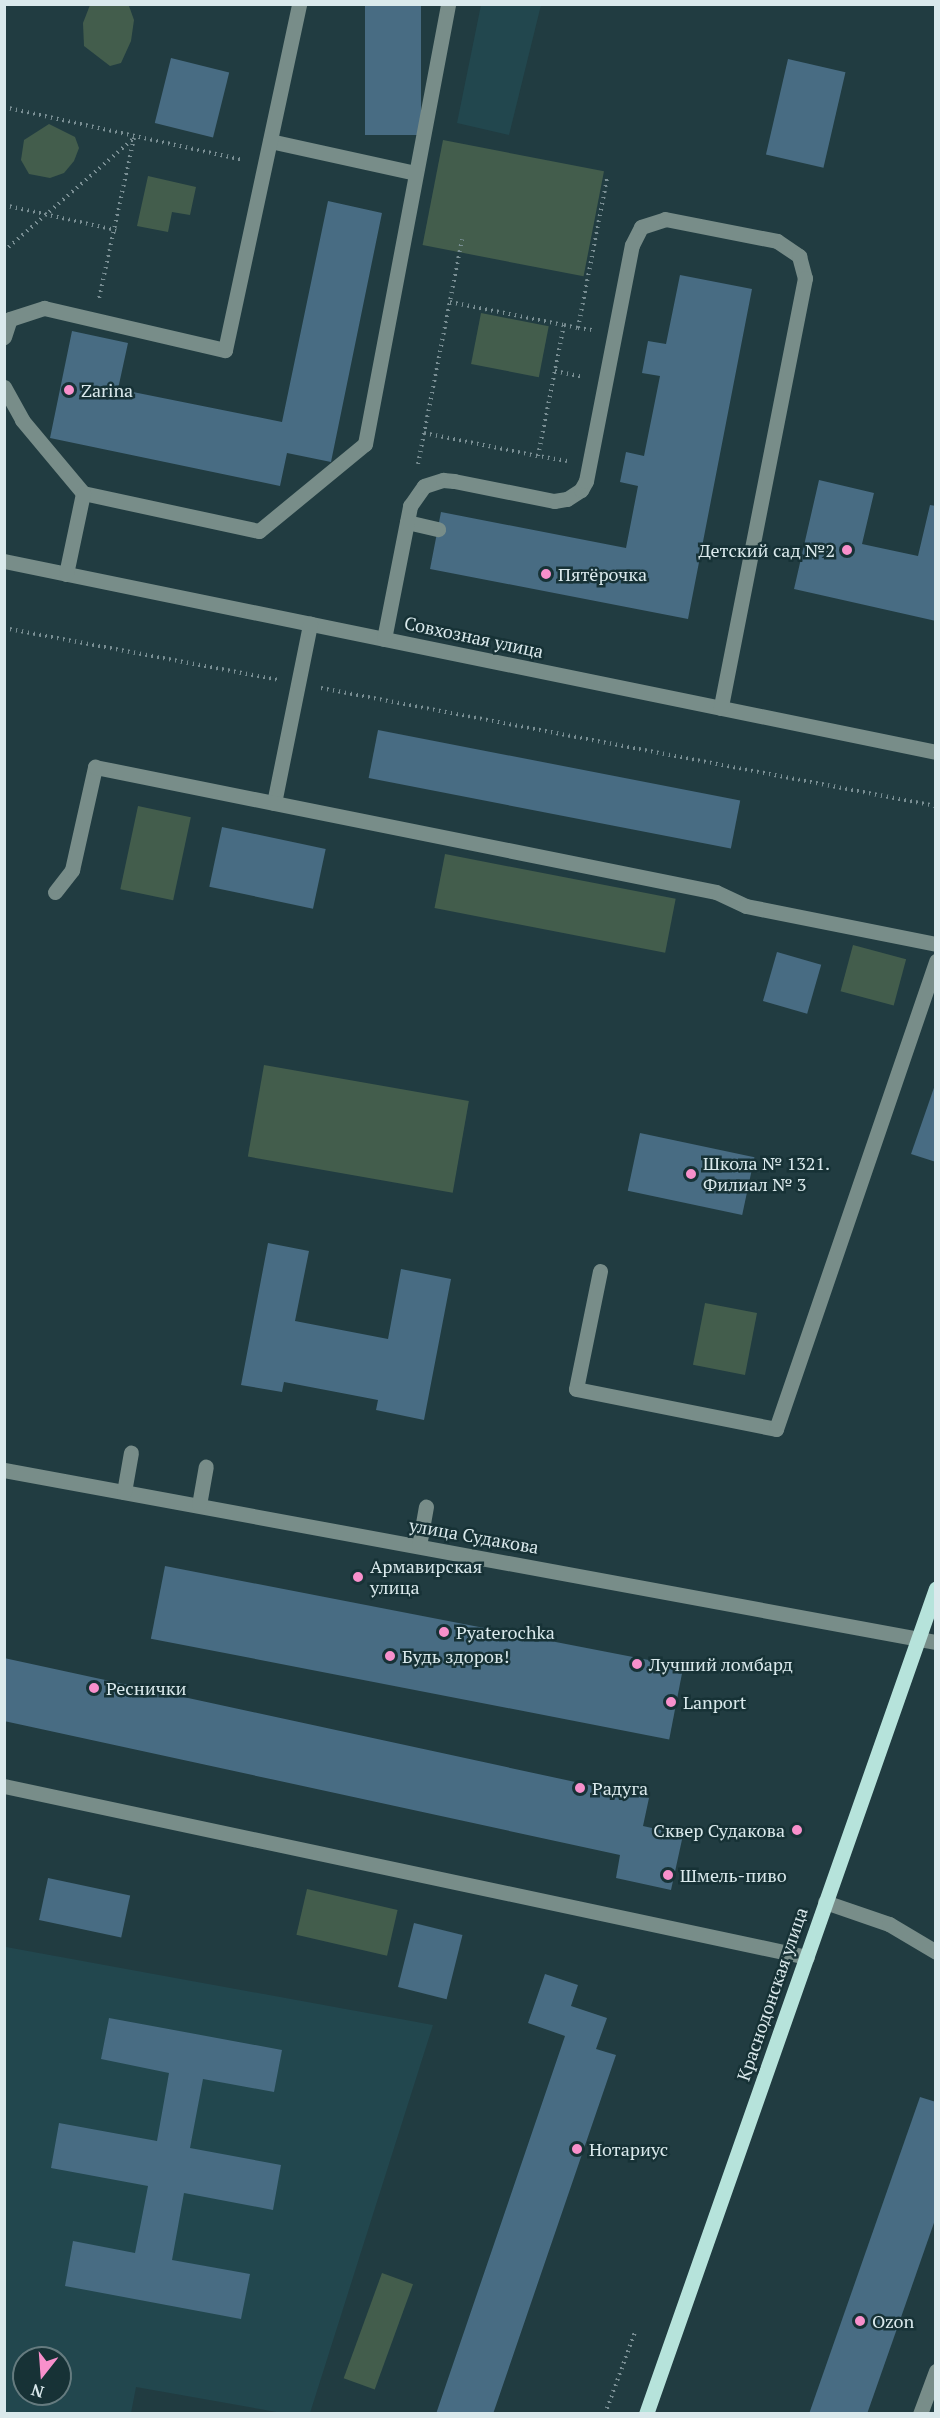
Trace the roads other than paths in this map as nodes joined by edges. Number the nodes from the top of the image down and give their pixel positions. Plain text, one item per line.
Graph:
1 (299, 4) edge
2 (448, 4) edge
3 (270, 141) junction
4 (416, 173) junction
5 (4, 337) edge
6 (4, 387) edge
7 (83, 493) junction
8 (407, 522) junction
9 (438, 529) dead end
10 (4, 561) edge
11 (66, 574) junction
12 (310, 624) junction
13 (384, 639) junction
14 (721, 708) junction
15 (936, 752) edge
16 (274, 803) junction
17 (55, 892) dead end
18 (936, 944) edge
19 (936, 961) edge
20 (600, 1271) dead end
21 (131, 1453) dead end
22 (206, 1467) dead end
23 (4, 1470) edge
24 (124, 1492) junction
25 (199, 1505) junction
26 (426, 1507) dead end
27 (419, 1546) junction
28 (936, 1588) edge
29 (916, 1636) junction
30 (936, 1642) edge
31 (4, 1785) edge
32 (825, 1902) junction
33 (936, 1952) edge
34 (807, 1957) junction
35 (936, 2371) edge
36 (646, 2414) edge
37 (920, 2414) edge

1 - 3 street
2 - 4 street
3 - 4 street
3 - 5 street
4 - 7 street
6 - 7 street
7 - 11 street
8 - 9 street
8 - 13 street
8 - 14 street
10 - 11 street, Совхозная улица
11 - 12 street, Совхозная улица
12 - 13 street, Совхозная улица
12 - 16 street
13 - 14 street, Совхозная улица
14 - 15 street, Совхозная улица
16 - 17 street
16 - 18 street
19 - 20 street
21 - 24 street
22 - 25 street
23 - 24 street, улица Судакова
24 - 25 street, улица Судакова
25 - 27 street, улица Судакова
26 - 27 street
27 - 29 street, улица Судакова
28 - 29 main road, Краснодонская улица
29 - 30 street, улица Судакова
29 - 32 main road, Краснодонская улица
31 - 34 street
32 - 33 street
32 - 34 main road, Краснодонская улица
34 - 36 main road, Краснодонская улица
35 - 37 street

